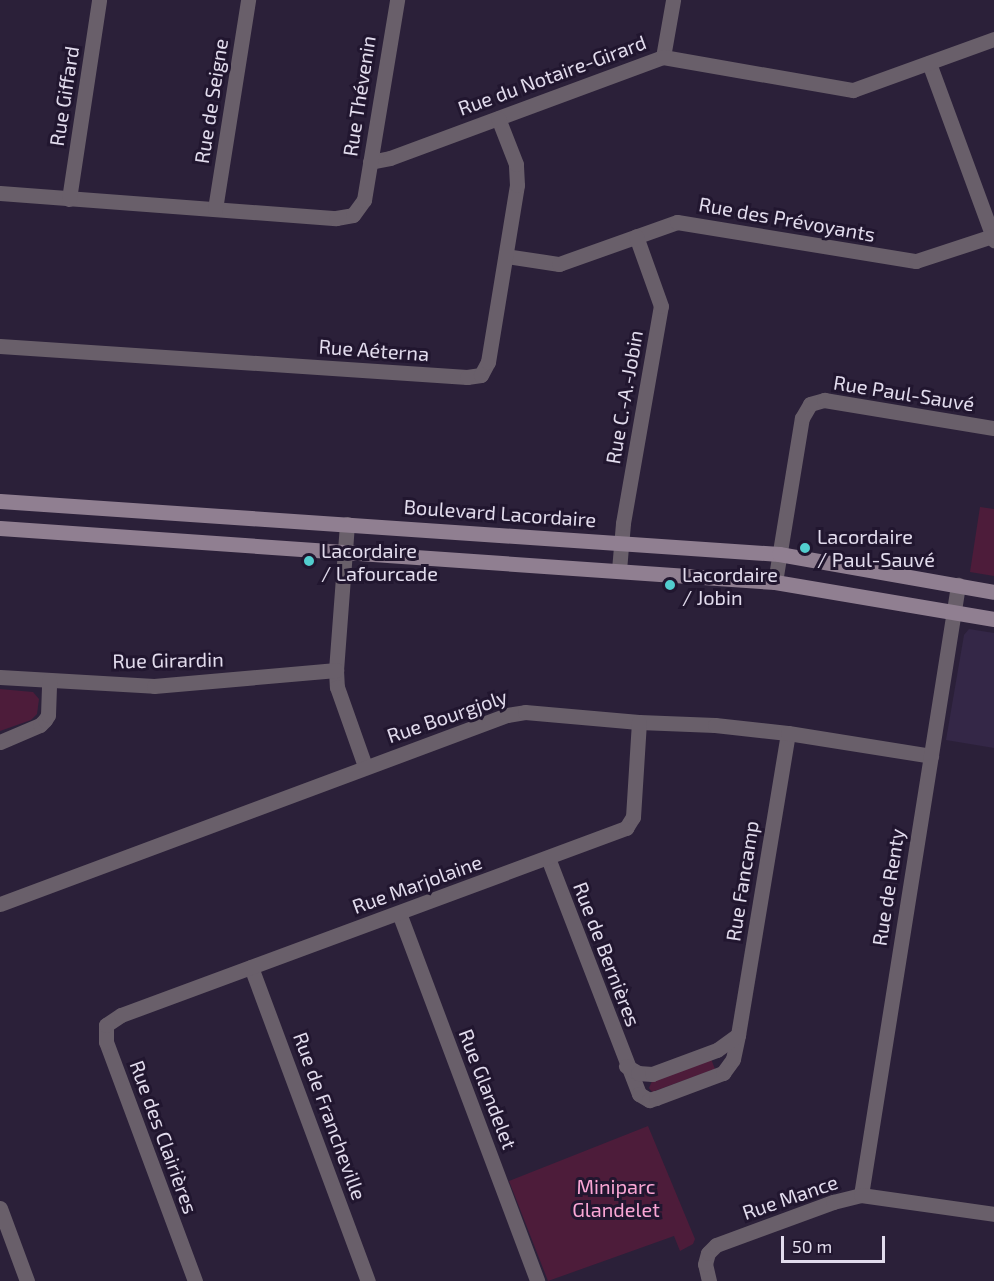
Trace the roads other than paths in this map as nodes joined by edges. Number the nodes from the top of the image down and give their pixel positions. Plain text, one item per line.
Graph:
1 (99, 0) edge
2 (248, 0) edge
3 (397, 0) edge
4 (673, 0) edge
5 (994, 39) edge
6 (663, 57) junction
7 (929, 63) junction
8 (498, 118) junction
9 (370, 162) junction
10 (0, 193) edge
11 (69, 199) junction
12 (215, 208) junction
13 (636, 236) junction
14 (993, 238) edge
15 (506, 256) junction
16 (0, 346) edge
17 (994, 428) edge
18 (0, 501) edge
19 (347, 524) junction
20 (0, 528) edge
21 (622, 542) junction
22 (345, 551) junction
23 (779, 554) junction
24 (619, 570) junction
25 (775, 582) junction
26 (958, 585) junction
27 (994, 592) edge
28 (954, 612) junction
29 (994, 618) edge
30 (336, 670) junction
31 (0, 677) edge
32 (49, 680) junction
33 (639, 722) junction
34 (788, 733) junction
35 (0, 742) edge
36 (931, 756) junction
37 (365, 766) junction
38 (548, 858) junction
39 (0, 904) edge
40 (399, 913) junction
41 (251, 967) junction
42 (121, 1015) joint
43 (738, 1035) junction
44 (626, 1066) junction
45 (656, 1098) joint
46 (861, 1195) junction
47 (0, 1208) edge
48 (992, 1214) edge
49 (27, 1281) edge
50 (195, 1281) edge
51 (368, 1281) edge
52 (537, 1281) edge
53 (709, 1281) edge

1 - 11 street, Rue Giffard
2 - 12 street, Rue de Seigne
3 - 9 street, Rue Thévenin
4 - 6 street
5 - 7 street, Rue du Notaire-Girard
6 - 7 street, Rue du Notaire-Girard
6 - 8 street, Rue du Notaire-Girard
7 - 14 street
8 - 9 street, Rue du Notaire-Girard
8 - 15 street, Rue Aéterna
9 - 12 street, Rue Thévenin
10 - 11 street
11 - 12 street
13 - 14 street, Rue des Prévoyants
13 - 15 street, Rue des Prévoyants
13 - 21 street, Rue C.-A.-Jobin
15 - 16 street, Rue Aéterna
17 - 23 street, Rue Paul-Sauvé
18 - 19 main road, Boulevard Lacordaire
19 - 21 main road, Boulevard Lacordaire
19 - 22 street
20 - 22 main road
21 - 23 main road, Boulevard Lacordaire
21 - 24 street, Rue C.-A.-Jobin
22 - 24 main road
22 - 30 street
23 - 25 street, Rue Paul-Sauvé
23 - 26 main road, Boulevard Lacordaire
24 - 25 main road
25 - 28 main road
26 - 27 main road, Boulevard Lacordaire
26 - 28 street, Rue de Renty
28 - 29 main road
28 - 36 street, Rue de Renty
30 - 32 street, Rue Girardin
30 - 37 street
31 - 32 street, Rue Girardin
32 - 35 street
33 - 34 street, Rue Bourgjoly
33 - 37 street, Rue Bourgjoly
33 - 38 street, Rue Marjolaine
34 - 36 street, Rue Bourgjoly
34 - 43 street, Rue Fancamp
36 - 46 street, Rue de Renty
37 - 39 street, Rue Bourgjoly
38 - 40 street, Rue Marjolaine
38 - 44 street, Rue de Bernières
40 - 41 street, Rue Marjolaine
40 - 52 street, Rue Glandelet
41 - 42 street, Rue Marjolaine
41 - 51 street, Rue de Francheville
42 - 50 street, Rue des Clairières
43 - 44 street
43 - 45 street, Rue Fancamp
44 - 45 street, Rue de Bernières
46 - 48 street, Rue Mance
46 - 53 street, Rue Mance
47 - 49 street

